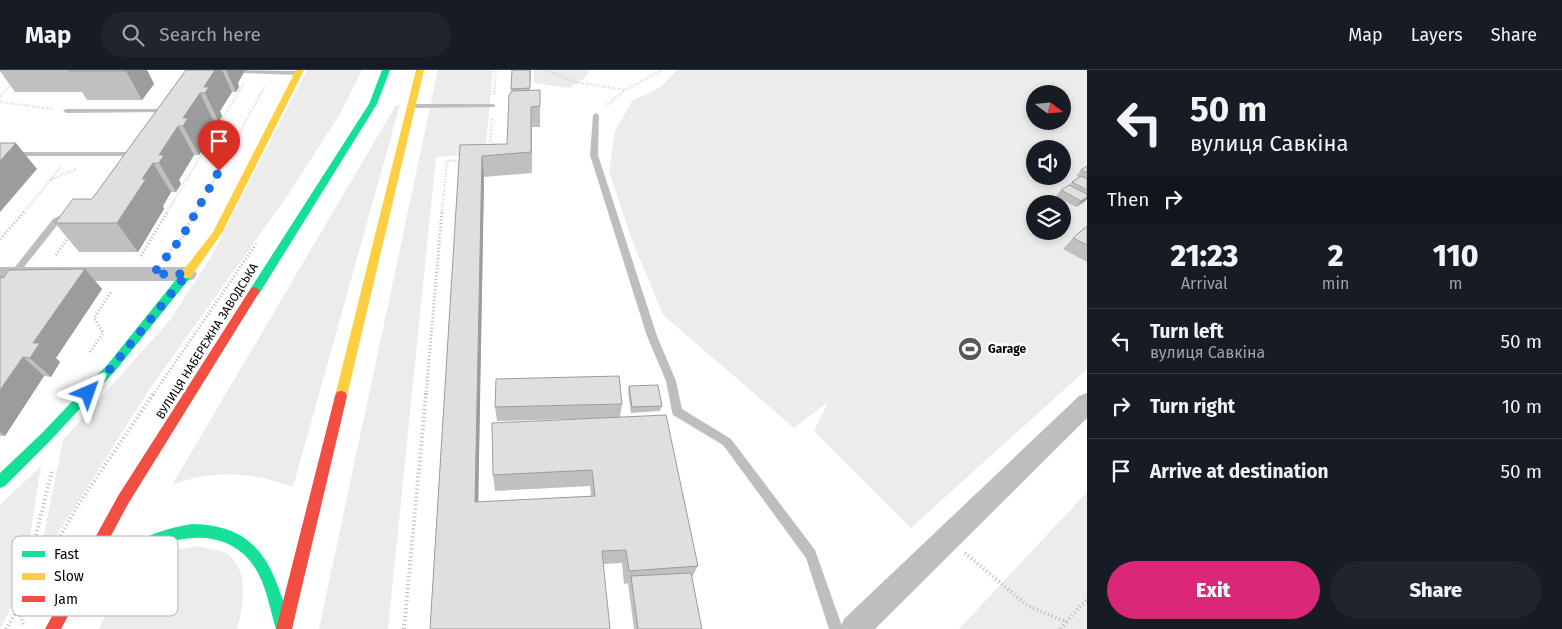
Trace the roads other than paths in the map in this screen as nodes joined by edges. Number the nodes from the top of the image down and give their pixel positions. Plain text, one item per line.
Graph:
1 (386, 70) edge
2 (420, 70) edge
3 (299, 71) edge
4 (247, 72) road end
5 (169, 104) edge
6 (410, 106) junction
7 (493, 106) road end
8 (66, 111) road end
9 (164, 112) junction
10 (600, 112) road end
11 (158, 119) edge
12 (0, 154) edge
13 (127, 162) edge
14 (73, 213) edge
15 (187, 274) junction
16 (5, 275) edge
17 (1087, 403) edge
18 (0, 482) edge
19 (104, 536) edge
20 (165, 536) edge
21 (64, 616) edge
22 (55, 626) edge
23 (284, 629) edge
24 (836, 629) edge
25 (854, 629) edge

1 - 19 main road, ВУЛИЦЯ НАБЕРЕЖНА ЗАВОДСЬКА
2 - 6 main road
3 - 4 lane
3 - 15 main road
5 - 9 lane
6 - 7 lane
6 - 23 main road
8 - 9 lane
9 - 11 lane
10 - 24 lane
12 - 13 lane
14 - 16 lane
15 - 16 street
15 - 18 main road
17 - 25 street
20 - 23 main road
21 - 22 main road

